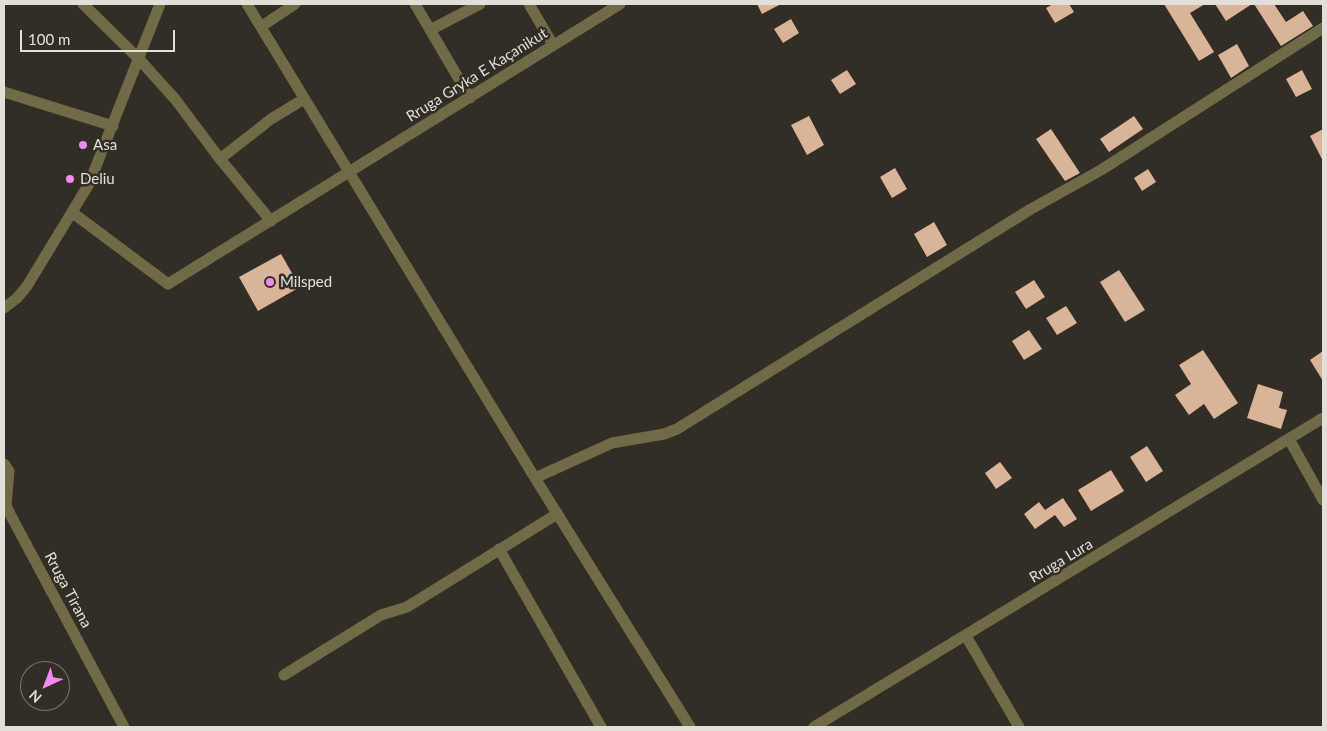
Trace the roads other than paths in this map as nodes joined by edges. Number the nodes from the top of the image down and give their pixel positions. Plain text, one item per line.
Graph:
1 (83, 4) edge
2 (160, 4) edge
3 (248, 4) edge
4 (295, 4) edge
5 (414, 4) edge
6 (480, 4) edge
7 (529, 4) edge
8 (620, 4) edge
9 (262, 26) junction
10 (1323, 28) edge
11 (430, 30) junction
12 (553, 45) junction
13 (139, 59) junction
14 (4, 92) edge
15 (470, 98) junction
16 (304, 99) junction
17 (113, 126) junction
18 (220, 159) junction
19 (349, 172) junction
20 (73, 213) junction
21 (271, 221) junction
22 (4, 308) edge
23 (1323, 418) edge
24 (1289, 439) junction
25 (4, 464) edge
26 (535, 478) junction
27 (1323, 500) edge
28 (557, 514) junction
29 (499, 548) junction
30 (966, 636) junction
31 (284, 674) dead end
32 (124, 727) edge
33 (601, 727) edge
34 (690, 727) edge
35 (814, 727) edge
36 (1019, 727) edge

1 - 13 street
2 - 13 street
3 - 9 street
4 - 9 street
5 - 11 street
6 - 11 street
7 - 12 street
8 - 12 street, Rruga Gryka E Kaçanikut
9 - 16 street
10 - 26 street
11 - 15 street
12 - 15 street, Rruga Gryka E Kaçanikut
13 - 17 street
13 - 18 street
14 - 17 street
15 - 19 street, Rruga Gryka E Kaçanikut
16 - 18 street
16 - 19 street
17 - 20 street
18 - 21 street
19 - 21 street, Rruga Gryka E Kaçanikut
19 - 26 street
20 - 21 street, Rruga Gryka E Kaçanikut
20 - 22 street
23 - 24 street, Rruga Lura
24 - 27 street
24 - 30 street, Rruga Lura
25 - 32 street, Rruga Tirana
26 - 28 street
28 - 29 street
28 - 34 street
29 - 31 street
29 - 33 street
30 - 35 street, Rruga Lura
30 - 36 street

